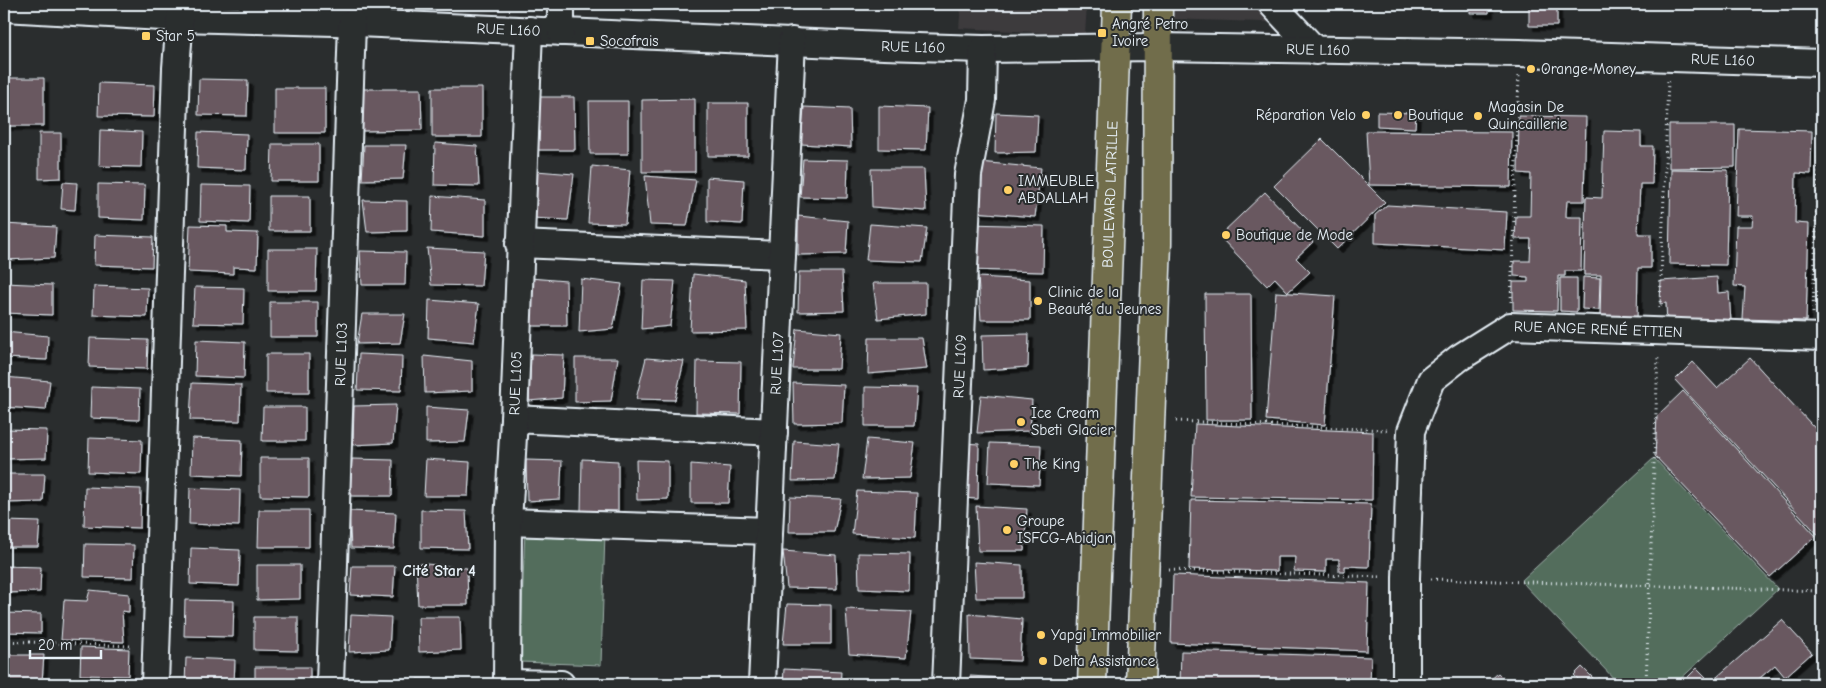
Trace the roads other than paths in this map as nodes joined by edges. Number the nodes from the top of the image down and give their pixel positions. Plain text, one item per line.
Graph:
1 (561, 4) edge
2 (1118, 4) edge
3 (1158, 4) edge
4 (1272, 4) edge
5 (4, 8) edge
6 (340, 16) edge
7 (180, 18) junction
8 (529, 30) junction
9 (561, 32) junction
10 (792, 42) junction
11 (1158, 47) junction
12 (983, 49) junction
13 (1117, 49) junction
14 (1316, 51) junction
15 (1822, 63) edge
16 (520, 244) junction
17 (782, 256) junction
18 (1817, 337) edge
19 (514, 419) junction
20 (774, 432) junction
21 (508, 522) junction
22 (769, 531) junction
23 (155, 684) edge
24 (330, 684) edge
25 (508, 684) edge
26 (562, 684) edge
27 (762, 684) edge
28 (946, 684) edge
29 (1092, 684) edge
30 (1140, 684) edge
31 (1406, 684) edge

1 - 9 street
2 - 13 main road, BOULEVARD LATRILLE
3 - 11 main road
4 - 14 street
5 - 7 street, RUE L160
6 - 7 street, RUE L160
6 - 8 street, RUE L160
6 - 24 street, RUE L103
7 - 23 street
8 - 9 street, RUE L160
8 - 16 street, RUE L105
9 - 10 street, RUE L160
10 - 12 street, RUE L160
10 - 17 street, RUE L107
11 - 13 street, RUE L160
11 - 14 street, RUE L160
11 - 30 main road
12 - 13 street, RUE L160
12 - 28 street, RUE L109
13 - 29 main road, BOULEVARD LATRILLE
14 - 15 street, RUE L160
16 - 17 street
16 - 19 street, RUE L105
17 - 20 street, RUE L107
18 - 31 street, RUE ANGE RENÉ ETTIEN
19 - 20 street
19 - 21 street, RUE L105
20 - 22 street, RUE L107
21 - 22 street
21 - 25 street, RUE L105
22 - 27 street, RUE L107
25 - 26 street

